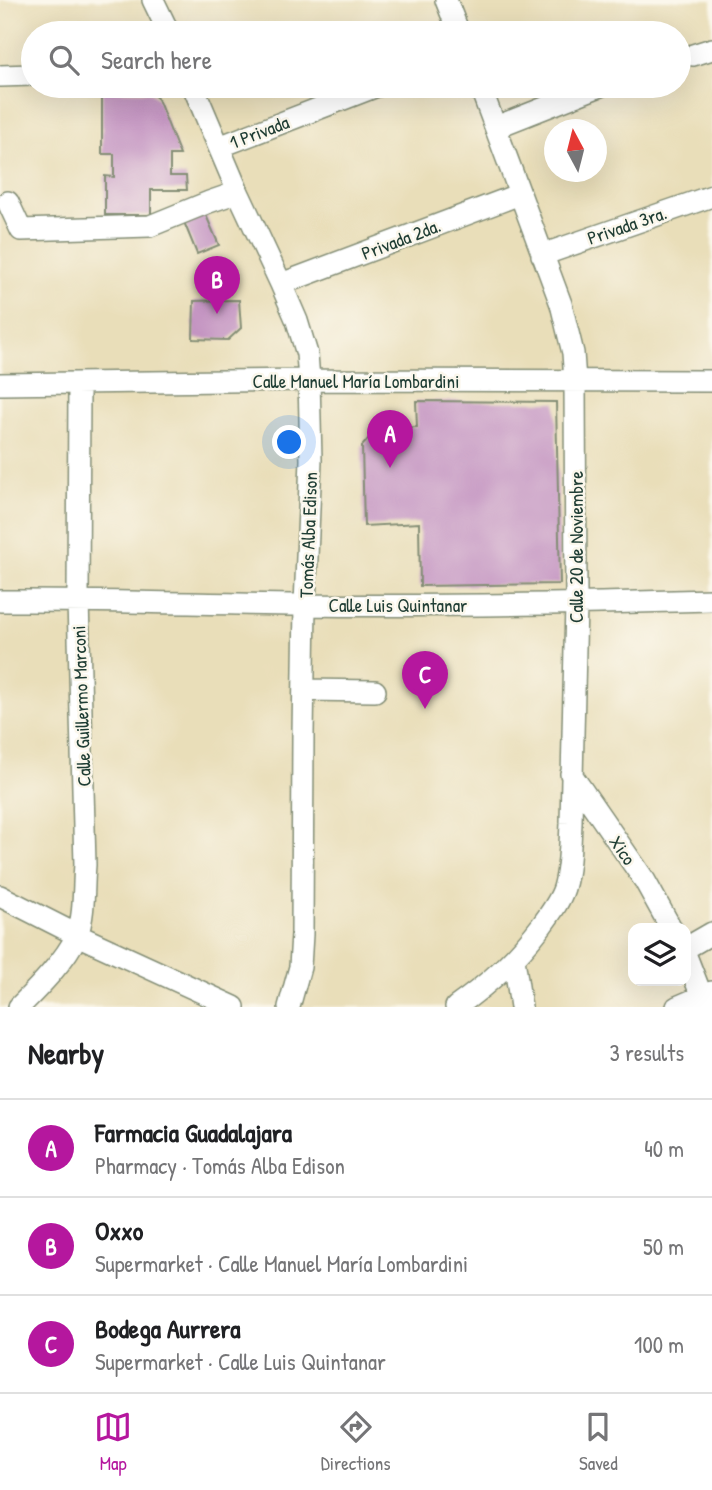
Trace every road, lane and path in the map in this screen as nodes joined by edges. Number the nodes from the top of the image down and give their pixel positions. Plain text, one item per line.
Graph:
1 (153, 0) edge
2 (446, 0) edge
3 (163, 21) edge
4 (454, 21) edge
5 (0, 75) edge
6 (21, 75) edge
7 (198, 98) edge
8 (346, 98) edge
9 (485, 98) edge
10 (570, 98) edge
11 (496, 127) junction
12 (219, 147) junction
13 (238, 192) junction
14 (520, 194) junction
15 (712, 196) edge
16 (8, 202) dead end
17 (542, 255) junction
18 (281, 284) junction
19 (309, 380) junction
20 (575, 381) junction
21 (712, 381) edge
22 (0, 384) edge
23 (79, 384) junction
24 (78, 600) junction
25 (712, 600) edge
26 (0, 601) edge
27 (576, 604) junction
28 (305, 605) junction
29 (304, 690) junction
30 (375, 691) dead end
31 (571, 774) junction
32 (0, 896) edge
33 (668, 923) edge
34 (712, 933) edge
35 (77, 935) junction
36 (691, 945) edge
37 (514, 959) junction
38 (691, 966) edge
39 (707, 998) edge
40 (19, 1007) edge
41 (234, 1007) edge
42 (289, 1007) edge
43 (456, 1007) edge
44 (521, 1007) edge
45 (677, 1007) edge

1 - 3 street
2 - 4 street
5 - 6 street
7 - 12 street, Tomás Alba Edison
8 - 12 street, 1 Privada
9 - 11 street, Calle 20 de Noviembre
10 - 11 street
11 - 14 street, Calle 20 de Noviembre
12 - 13 street, Tomás Alba Edison
13 - 16 street
13 - 18 street, Tomás Alba Edison
14 - 17 street, Calle 20 de Noviembre
14 - 18 street, Privada 2da.
15 - 17 street, Privada 3ra.
17 - 20 street, Calle 20 de Noviembre
18 - 19 street, Tomás Alba Edison
19 - 20 street, Calle Manuel María Lombardini
19 - 23 street, Calle Manuel María Lombardini
19 - 28 street, Tomás Alba Edison
20 - 21 street, Calle Manuel María Lombardini
20 - 27 street, Calle 20 de Noviembre
22 - 23 street, Calle Manuel María Lombardini
23 - 24 street, Calle Guillermo Marconi
24 - 26 street, Calle Luis Quintanar
24 - 28 street, Calle Luis Quintanar
24 - 35 street, Calle Guillermo Marconi
25 - 27 street, Calle Luis Quintanar
27 - 28 street, Calle Luis Quintanar
27 - 31 street, Calle 20 de Noviembre
28 - 29 street, Tomás Alba Edison
29 - 30 street
29 - 42 street, Tomás Alba Edison
31 - 33 street, Xico
31 - 37 street, Calle 20 de Noviembre
32 - 35 street
34 - 36 street
35 - 40 street, Calle Guillermo Marconi
35 - 41 street
37 - 43 street, Calle 20 de Noviembre
37 - 44 street
38 - 39 street
39 - 45 street

